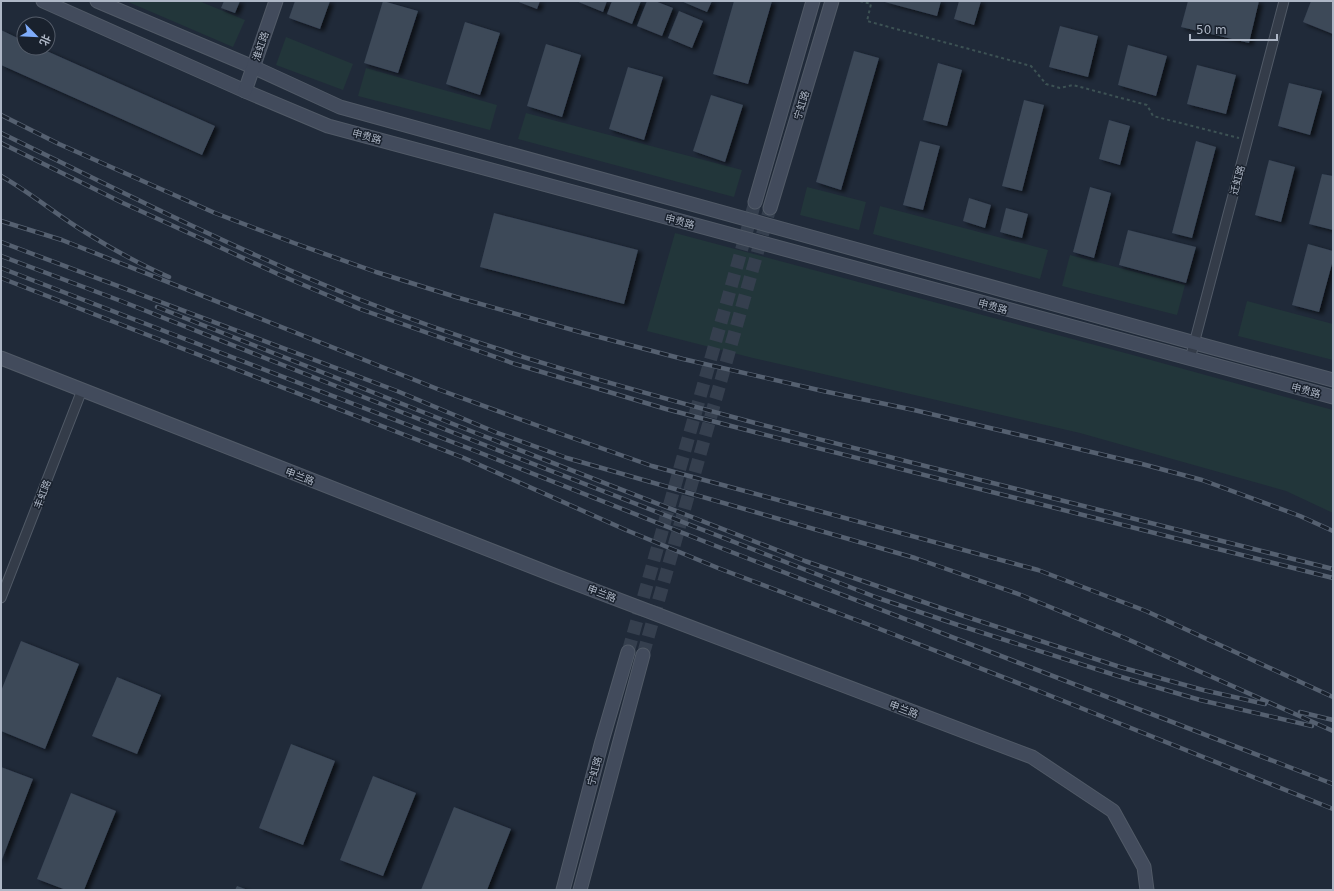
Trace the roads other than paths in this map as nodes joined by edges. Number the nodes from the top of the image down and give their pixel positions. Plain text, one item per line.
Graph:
1 (43, 1) edge
2 (97, 1) edge
3 (276, 1) edge
4 (813, 1) edge
5 (832, 1) edge
6 (1284, 1) edge
7 (253, 67) junction
8 (245, 91) junction
9 (755, 202) tunnel mouth
10 (770, 208) tunnel mouth
11 (1195, 343) junction
12 (1, 358) edge
13 (1190, 359) junction
14 (1333, 380) edge
15 (82, 390) junction
16 (1333, 397) edge
17 (1, 598) edge
18 (628, 652) tunnel mouth
19 (643, 655) tunnel mouth
20 (563, 890) edge
21 (580, 890) edge
22 (1147, 890) edge

1 - 8 main road, 申贵路
2 - 7 main road, 申贵路
3 - 7 main road, 淮虹路
4 - 9 main road, 宁虹路
5 - 10 main road, 宁虹路
6 - 11 street, 迁虹路
7 - 8 main road, 淮虹路
7 - 11 main road, 申贵路
8 - 13 main road, 申贵路
11 - 13 street, 迁虹路
11 - 14 main road, 申贵路
12 - 15 main road, 申兰路
13 - 16 main road, 申贵路
15 - 17 street, 丰虹路
15 - 22 main road, 申兰路
18 - 20 main road, 宁虹路
19 - 21 main road, 宁虹路

